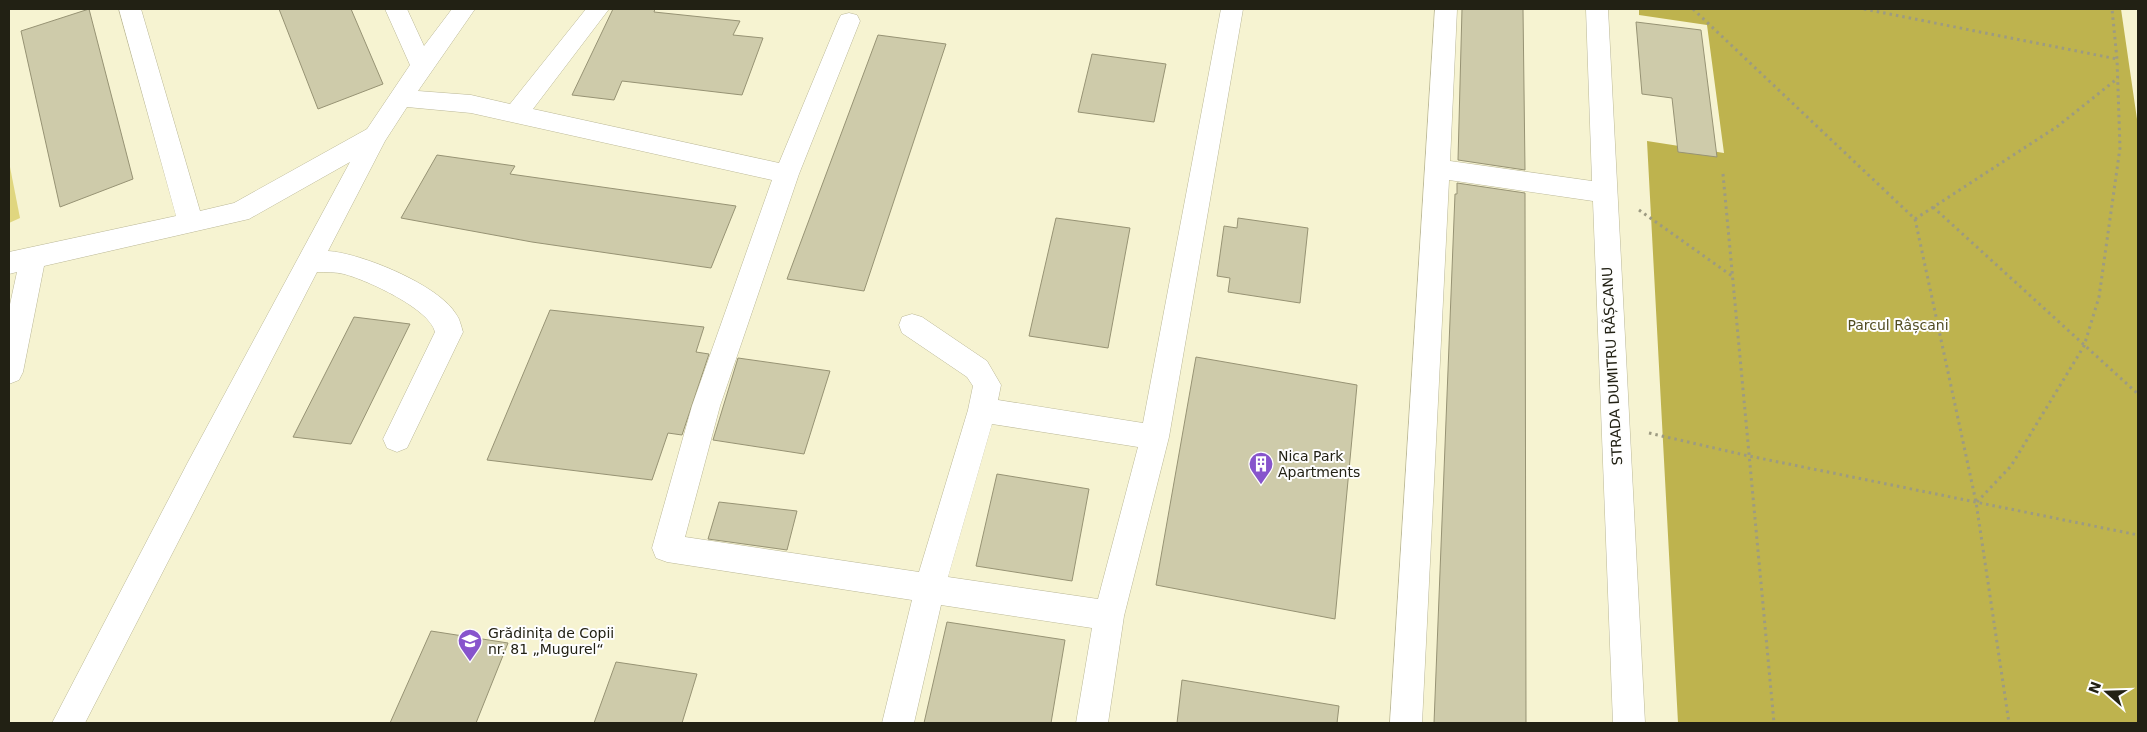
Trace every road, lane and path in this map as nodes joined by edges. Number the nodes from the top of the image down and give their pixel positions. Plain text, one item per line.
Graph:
1 (130, 9) edge
2 (396, 9) edge
3 (464, 9) edge
4 (598, 9) edge
5 (1232, 9) edge
6 (1446, 9) edge
7 (1597, 9) edge
8 (1694, 9) edge
9 (1864, 9) edge
10 (2112, 9) edge
11 (849, 21) dead end
12 (2117, 59) junction
13 (422, 66) junction
14 (2118, 78) junction
15 (401, 98) junction
16 (515, 114) junction
17 (376, 136) junction
18 (1437, 169) junction
19 (787, 174) junction
20 (1723, 174) dead end
21 (1604, 193) junction
22 (1932, 207) junction
23 (1638, 210) dead end
24 (1915, 219) junction
25 (190, 222) junction
26 (21, 260) edge
27 (310, 261) junction
28 (1732, 276) junction
29 (912, 325) dead end
30 (2084, 346) junction
31 (9, 372) edge
32 (2138, 394) edge
33 (982, 410) junction
34 (1645, 432) dead end
35 (1155, 437) junction
36 (397, 439) dead end
37 (1749, 456) junction
38 (1976, 502) junction
39 (2138, 535) edge
40 (930, 588) junction
41 (1109, 616) junction
42 (68, 723) edge
43 (898, 723) edge
44 (1092, 723) edge
45 (1406, 723) edge
46 (1629, 723) edge
47 (1774, 723) edge
48 (2009, 723) edge

1 - 25 street
2 - 13 street
3 - 13 street
4 - 16 street
5 - 35 street
6 - 18 street
7 - 21 street, STRADA DUMITRU RÂȘCANU
8 - 24 path
9 - 12 path
10 - 12 path
11 - 19 street
12 - 14 path
13 - 15 street
14 - 22 path
14 - 30 path
15 - 16 street
15 - 17 street
16 - 19 street
17 - 25 street
17 - 27 street
18 - 21 street
18 - 45 street
19 - 40 street
20 - 28 path
21 - 46 street, STRADA DUMITRU RÂȘCANU
22 - 24 path
22 - 30 path
23 - 28 path
24 - 38 path
25 - 26 street
26 - 31 street
27 - 36 street
27 - 42 street
28 - 37 path
29 - 33 street
30 - 32 path
30 - 38 path
33 - 35 street
33 - 40 street
34 - 37 path
35 - 41 street
37 - 38 path
37 - 47 path
38 - 39 path
38 - 48 path
40 - 41 street
40 - 43 street
41 - 44 street

